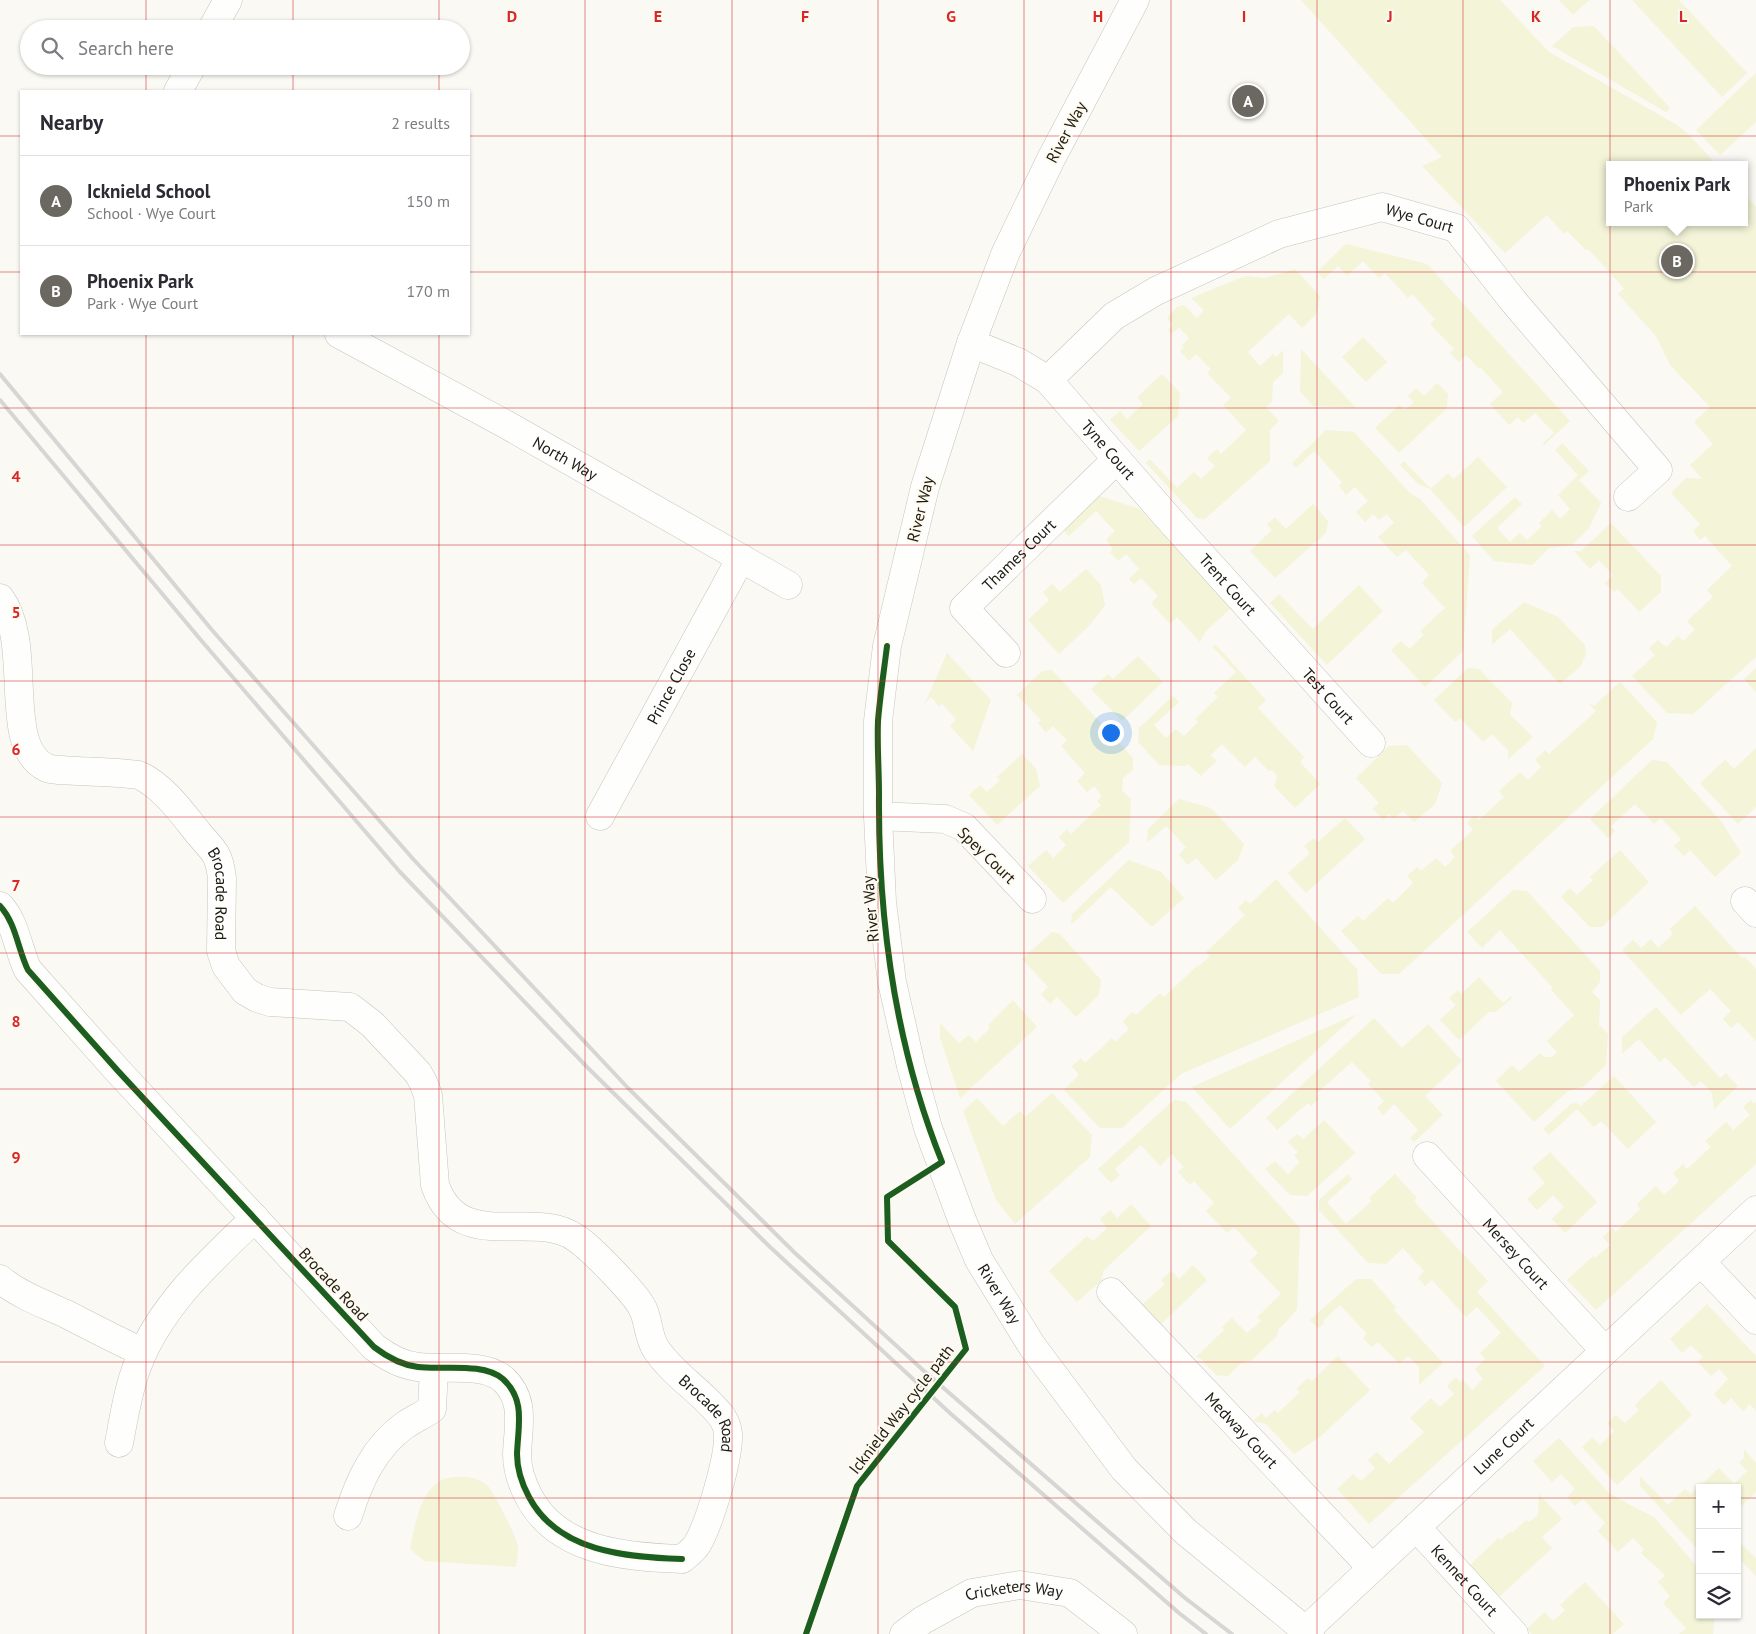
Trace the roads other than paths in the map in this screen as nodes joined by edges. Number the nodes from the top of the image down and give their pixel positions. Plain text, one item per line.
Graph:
1 (228, 0) edge
2 (1135, 0) edge
3 (217, 20) edge
4 (187, 75) edge
5 (179, 90) edge
6 (341, 335) edge
7 (971, 342) junction
8 (1048, 380) junction
9 (1117, 459) junction
10 (1628, 497) dead end
11 (1169, 519) joint
12 (741, 558) junction
13 (788, 585) dead end
14 (0, 598) edge
15 (1286, 648) joint
16 (1006, 653) dead end
17 (1371, 743) dead end
18 (600, 816) dead end
19 (878, 816) junction
20 (1032, 899) dead end
21 (0, 906) edge
22 (1427, 1156) dead end
23 (1756, 1210) edge
24 (255, 1218) junction
25 (1701, 1262) junction
26 (0, 1280) edge
27 (1111, 1292) dead end
28 (1756, 1320) edge
29 (1605, 1351) junction
30 (144, 1352) junction
31 (434, 1368) junction
32 (119, 1443) dead end
33 (348, 1516) dead end
34 (1416, 1527) junction
35 (1372, 1568) junction
36 (1308, 1632) edge
37 (904, 1634) edge
38 (1123, 1634) edge
39 (1514, 1634) edge

1 - 3 street
2 - 7 street, River Way
4 - 5 street
6 - 12 street, North Way
7 - 8 street, Tyne Court
7 - 19 street, River Way
8 - 9 street, Tyne Court
8 - 10 street, Wye Court
9 - 11 street, Tyne Court
9 - 16 street, Thames Court
11 - 15 street, Trent Court
12 - 13 street, North Way
12 - 18 street, Prince Close
14 - 31 street, Brocade Road
15 - 17 street, Test Court
19 - 20 street, Spey Court
19 - 36 street, River Way
21 - 24 street, Brocade Road
22 - 29 street, Mersey Court
23 - 25 street, Lune Court
24 - 30 street
24 - 31 street, Brocade Road
25 - 28 street
25 - 29 street, Lune Court
26 - 30 street
27 - 35 street, Medway Court
29 - 34 street, Lune Court
30 - 32 street
31 - 33 street
34 - 35 street, Lune Court
34 - 39 street, Kennet Court
35 - 36 street, Lune Court
37 - 38 street, Cricketers Way

